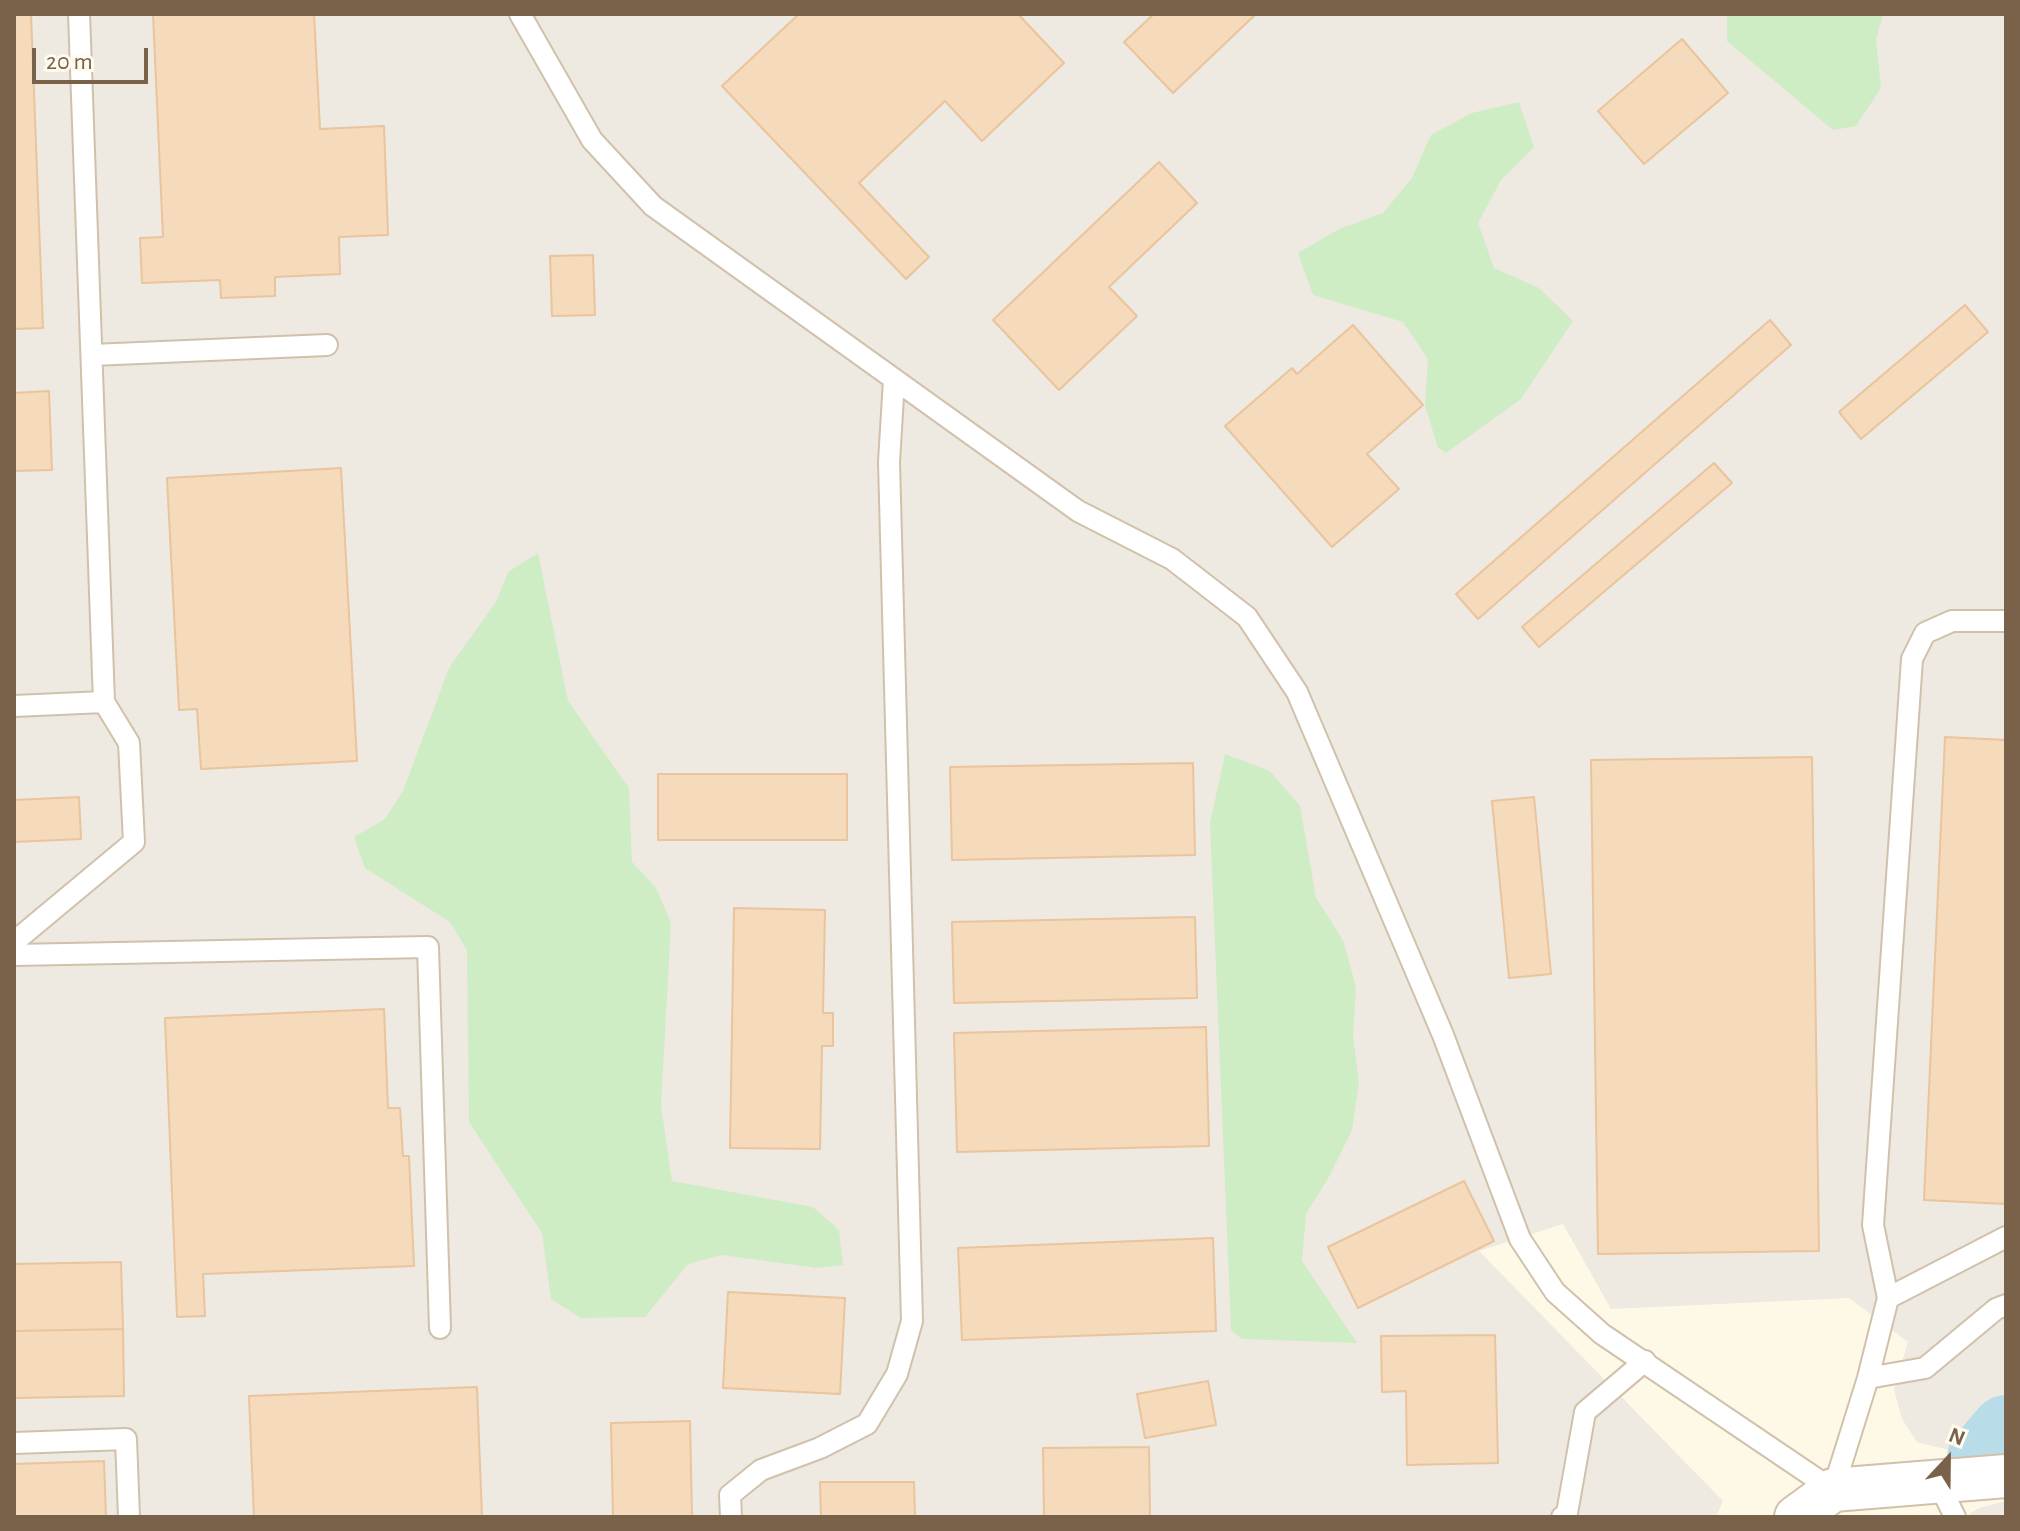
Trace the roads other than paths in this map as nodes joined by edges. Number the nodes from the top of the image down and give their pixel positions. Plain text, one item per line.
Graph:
1 (79, 14) edge
2 (520, 14) edge
3 (327, 345) dead end
4 (92, 355) junction
5 (894, 380) junction
6 (2006, 621) edge
7 (104, 702) junction
8 (14, 706) edge
9 (14, 942) edge
10 (14, 955) edge
11 (2006, 1237) edge
12 (1888, 1298) junction
13 (2006, 1305) edge
14 (440, 1328) dead end
15 (1645, 1361) junction
16 (1868, 1378) junction
17 (14, 1443) edge
18 (2006, 1476) edge
19 (1833, 1490) junction
20 (1947, 1500) edge
21 (129, 1517) edge
22 (731, 1517) edge
23 (1562, 1517) edge
24 (1796, 1517) edge

1 - 4 lane
2 - 5 lane
3 - 4 lane
4 - 7 lane
5 - 15 lane
5 - 22 lane
6 - 12 lane
7 - 8 lane
7 - 9 lane
10 - 14 lane
11 - 12 lane
12 - 16 lane
13 - 16 lane
15 - 19 lane
15 - 23 lane
16 - 19 lane
17 - 21 lane
18 - 20 street
19 - 20 street
19 - 24 street

